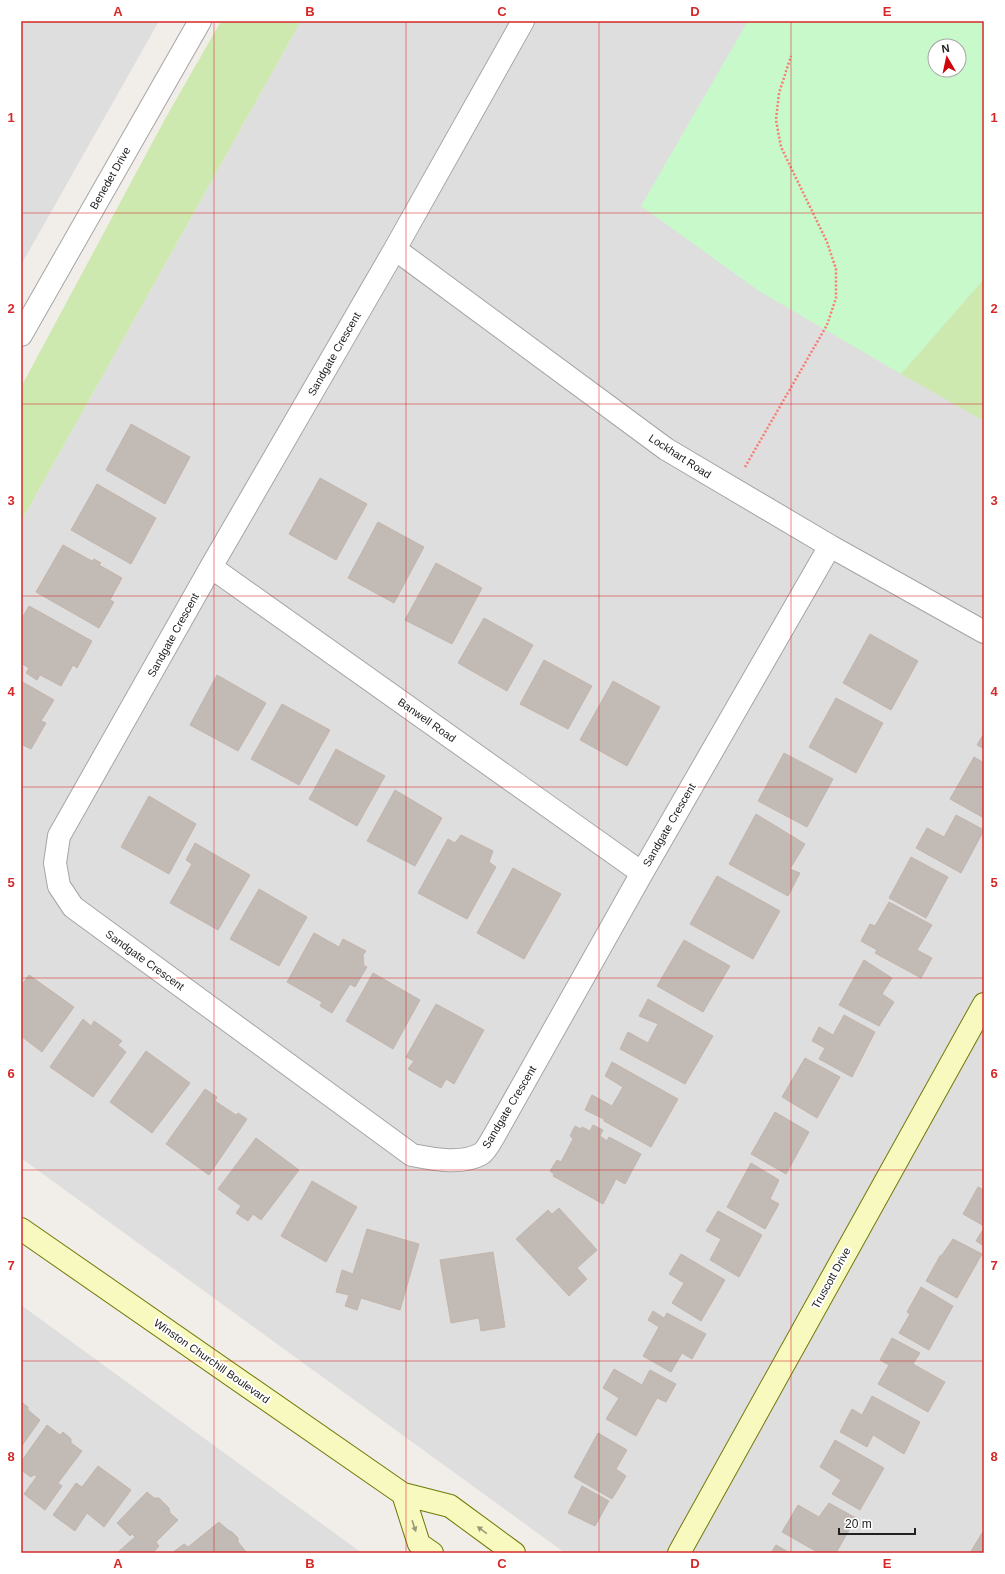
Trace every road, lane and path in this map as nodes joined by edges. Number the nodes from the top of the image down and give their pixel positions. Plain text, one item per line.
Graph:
1 (200, 21) edge
2 (523, 21) edge
3 (791, 56) dead end
4 (395, 249) junction
5 (21, 335) edge
6 (732, 488) junction
7 (830, 546) junction
8 (211, 567) junction
9 (984, 632) edge
10 (642, 872) junction
11 (984, 1004) edge
12 (21, 1229) edge
13 (403, 1494) junction
14 (432, 1553) edge
15 (514, 1553) edge
16 (679, 1553) edge

1 - 5 street, Benedet Drive
2 - 4 street, Sandgate Crescent
3 - 6 path
4 - 6 street, Lockhart Road
4 - 8 street, Sandgate Crescent
6 - 7 street, Lockhart Road
7 - 9 street, Lockhart Road
7 - 10 street, Sandgate Crescent
8 - 10 street, Banwell Road
8 - 10 street, Sandgate Crescent
11 - 16 main road, Truscott Drive
12 - 13 main road, Winston Churchill Boulevard
13 -> 14 main road
15 -> 13 main road, Winston Churchill Boulevard

